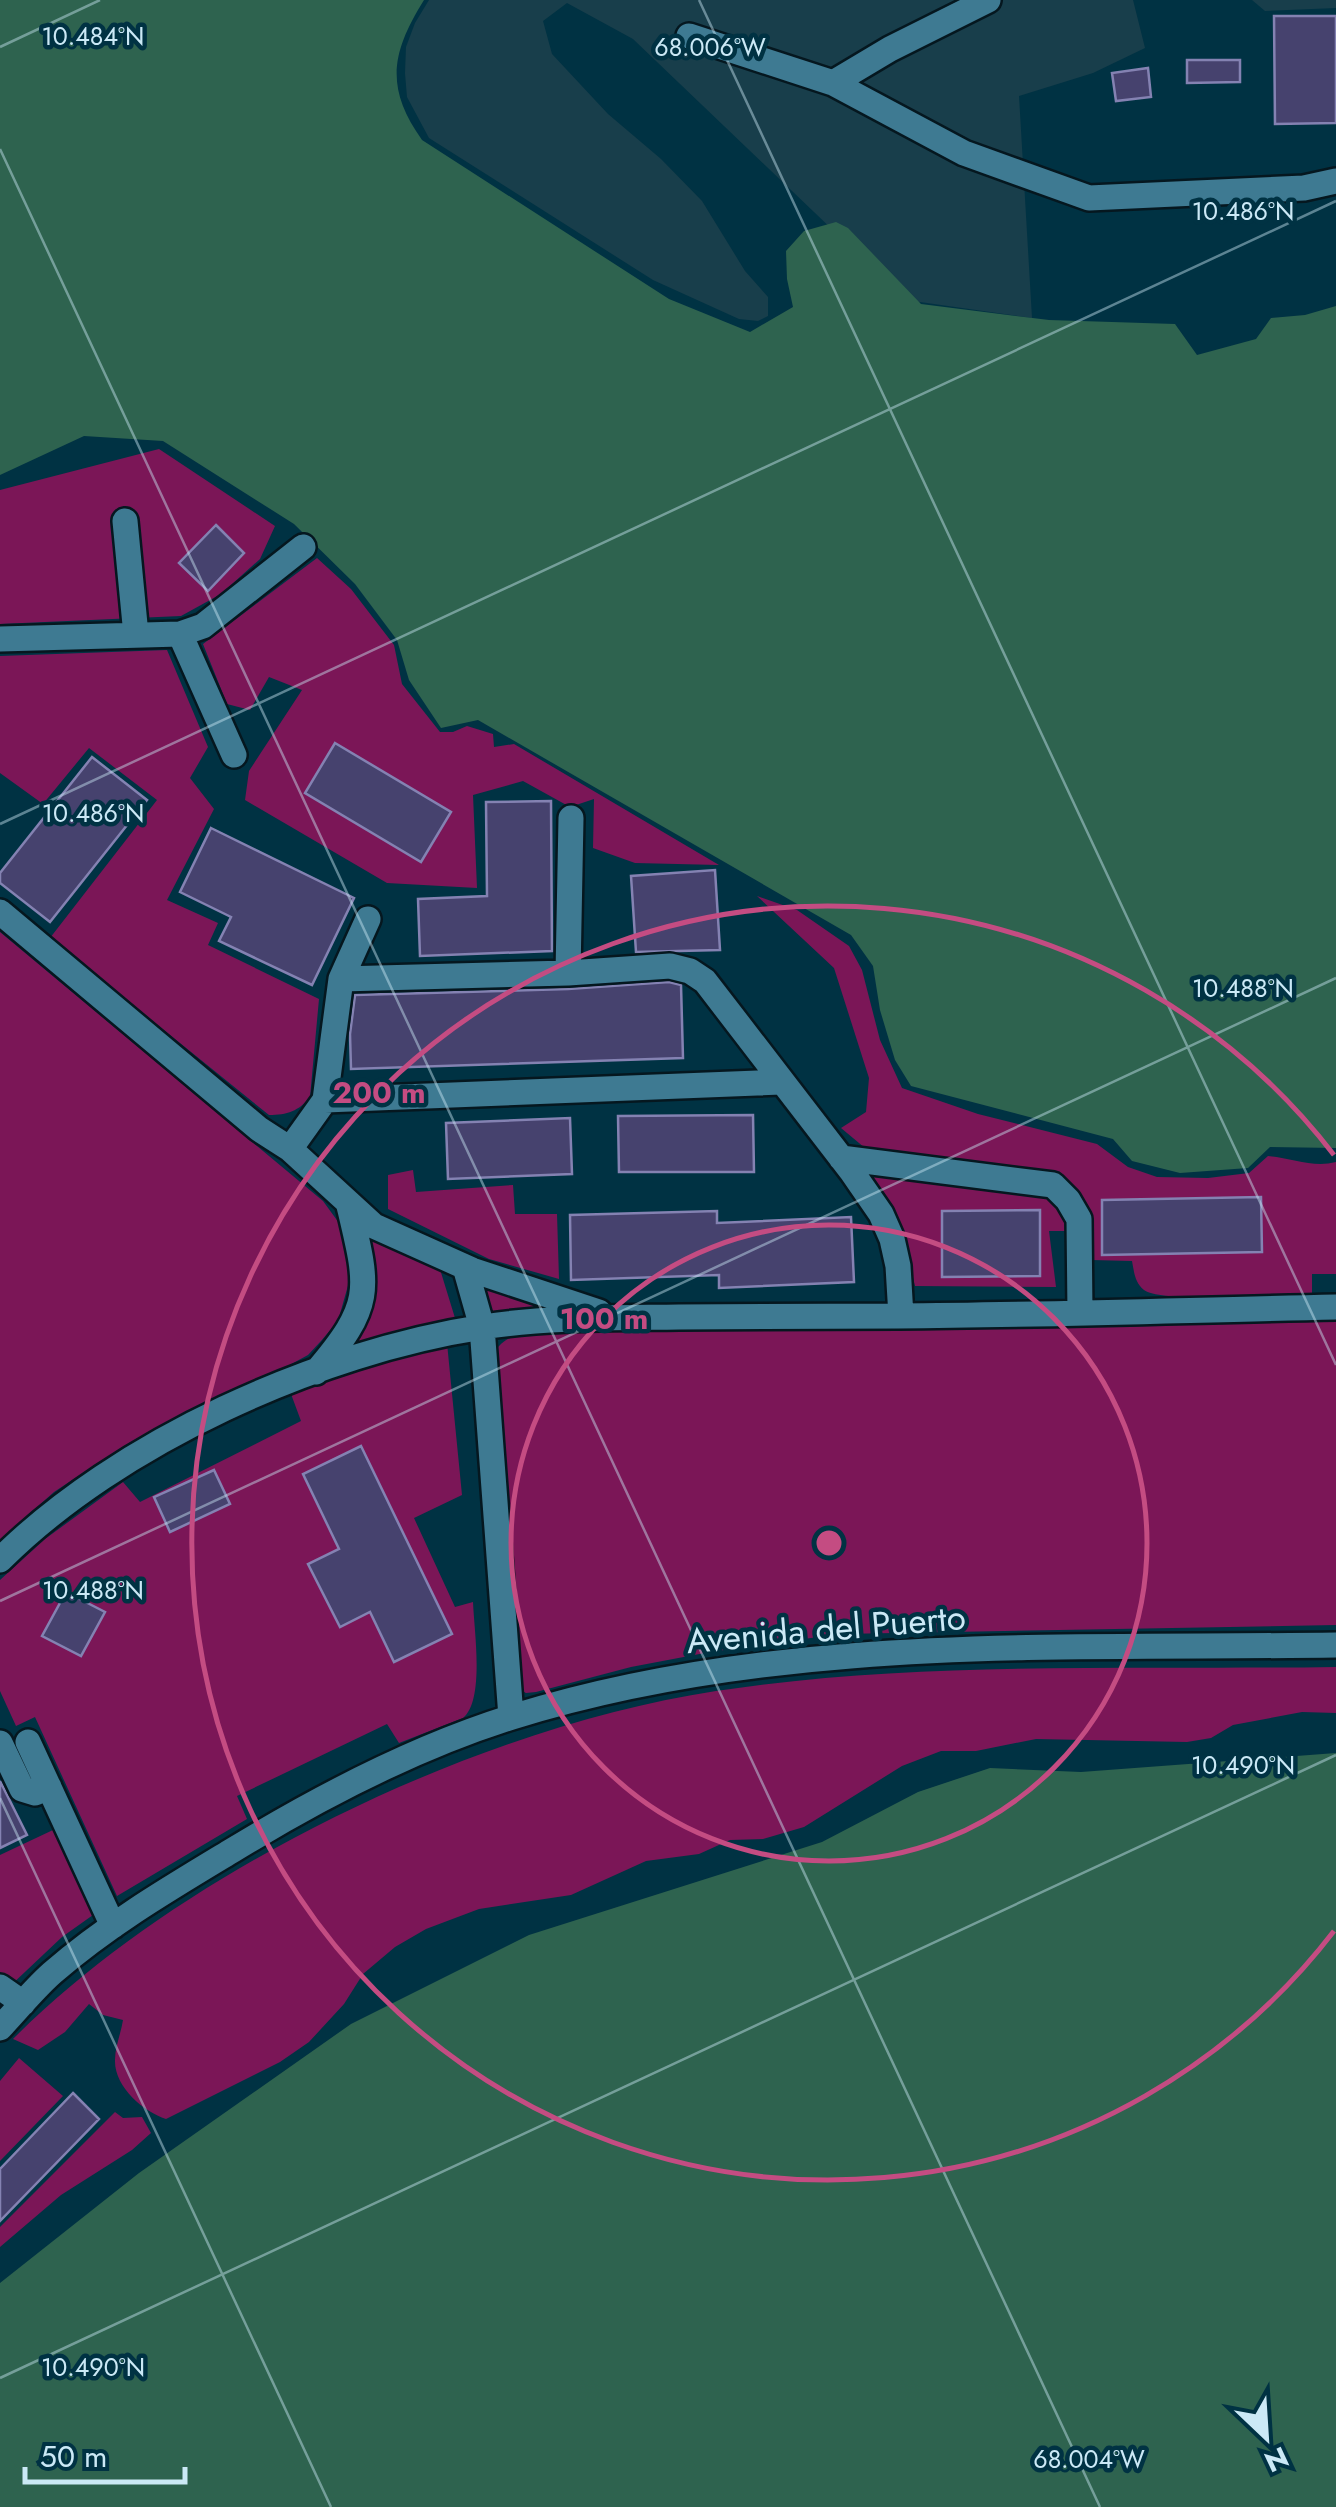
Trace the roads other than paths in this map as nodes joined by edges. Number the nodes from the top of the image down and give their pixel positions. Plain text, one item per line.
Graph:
1 (988, 0) edge
2 (689, 36) dead end
3 (833, 83) junction
4 (1336, 180) edge
5 (125, 521) dead end
6 (303, 547) dead end
7 (180, 634) junction
8 (136, 636) junction
9 (0, 639) edge
10 (234, 755) dead end
11 (572, 818) dead end
12 (0, 912) edge
13 (368, 919) dead end
14 (568, 973) junction
15 (341, 979) junction
16 (780, 1082) junction
17 (325, 1100) junction
18 (290, 1149) junction
19 (841, 1158) junction
20 (349, 1206) junction
21 (465, 1267) junction
22 (1336, 1307) edge
23 (1080, 1313) junction
24 (902, 1316) junction
25 (618, 1318) junction
26 (482, 1327) junction
27 (316, 1372) junction
28 (0, 1560) edge
29 (1336, 1645) edge
30 (511, 1717) junction
31 (28, 1742) dead end
32 (0, 1743) edge
33 (49, 1788) junction
34 (114, 1926) junction
35 (0, 1987) edge
36 (23, 2004) junction
37 (0, 2028) edge

1 - 3 street
2 - 3 street
3 - 4 street
5 - 8 street
6 - 7 street
7 - 8 street
7 - 10 street
8 - 9 street
11 - 14 street
12 - 18 street
13 - 15 street
14 - 15 street
14 - 16 street
15 - 17 street
16 - 17 street
16 - 19 street
17 - 18 street
18 - 20 street
19 - 23 street
19 - 24 street
20 - 21 street
20 - 27 street
21 - 25 street
21 - 26 street
22 - 23 street
23 - 24 street
24 - 25 street
25 - 26 street
26 - 27 street
26 - 30 street
27 - 28 street
29 - 30 street, Avenida del Puerto
30 - 34 street, Avenida del Puerto
31 - 33 street
32 - 33 street
33 - 34 street
34 - 36 street, Avenida del Puerto
35 - 36 street
36 - 37 street, Avenida del Puerto

